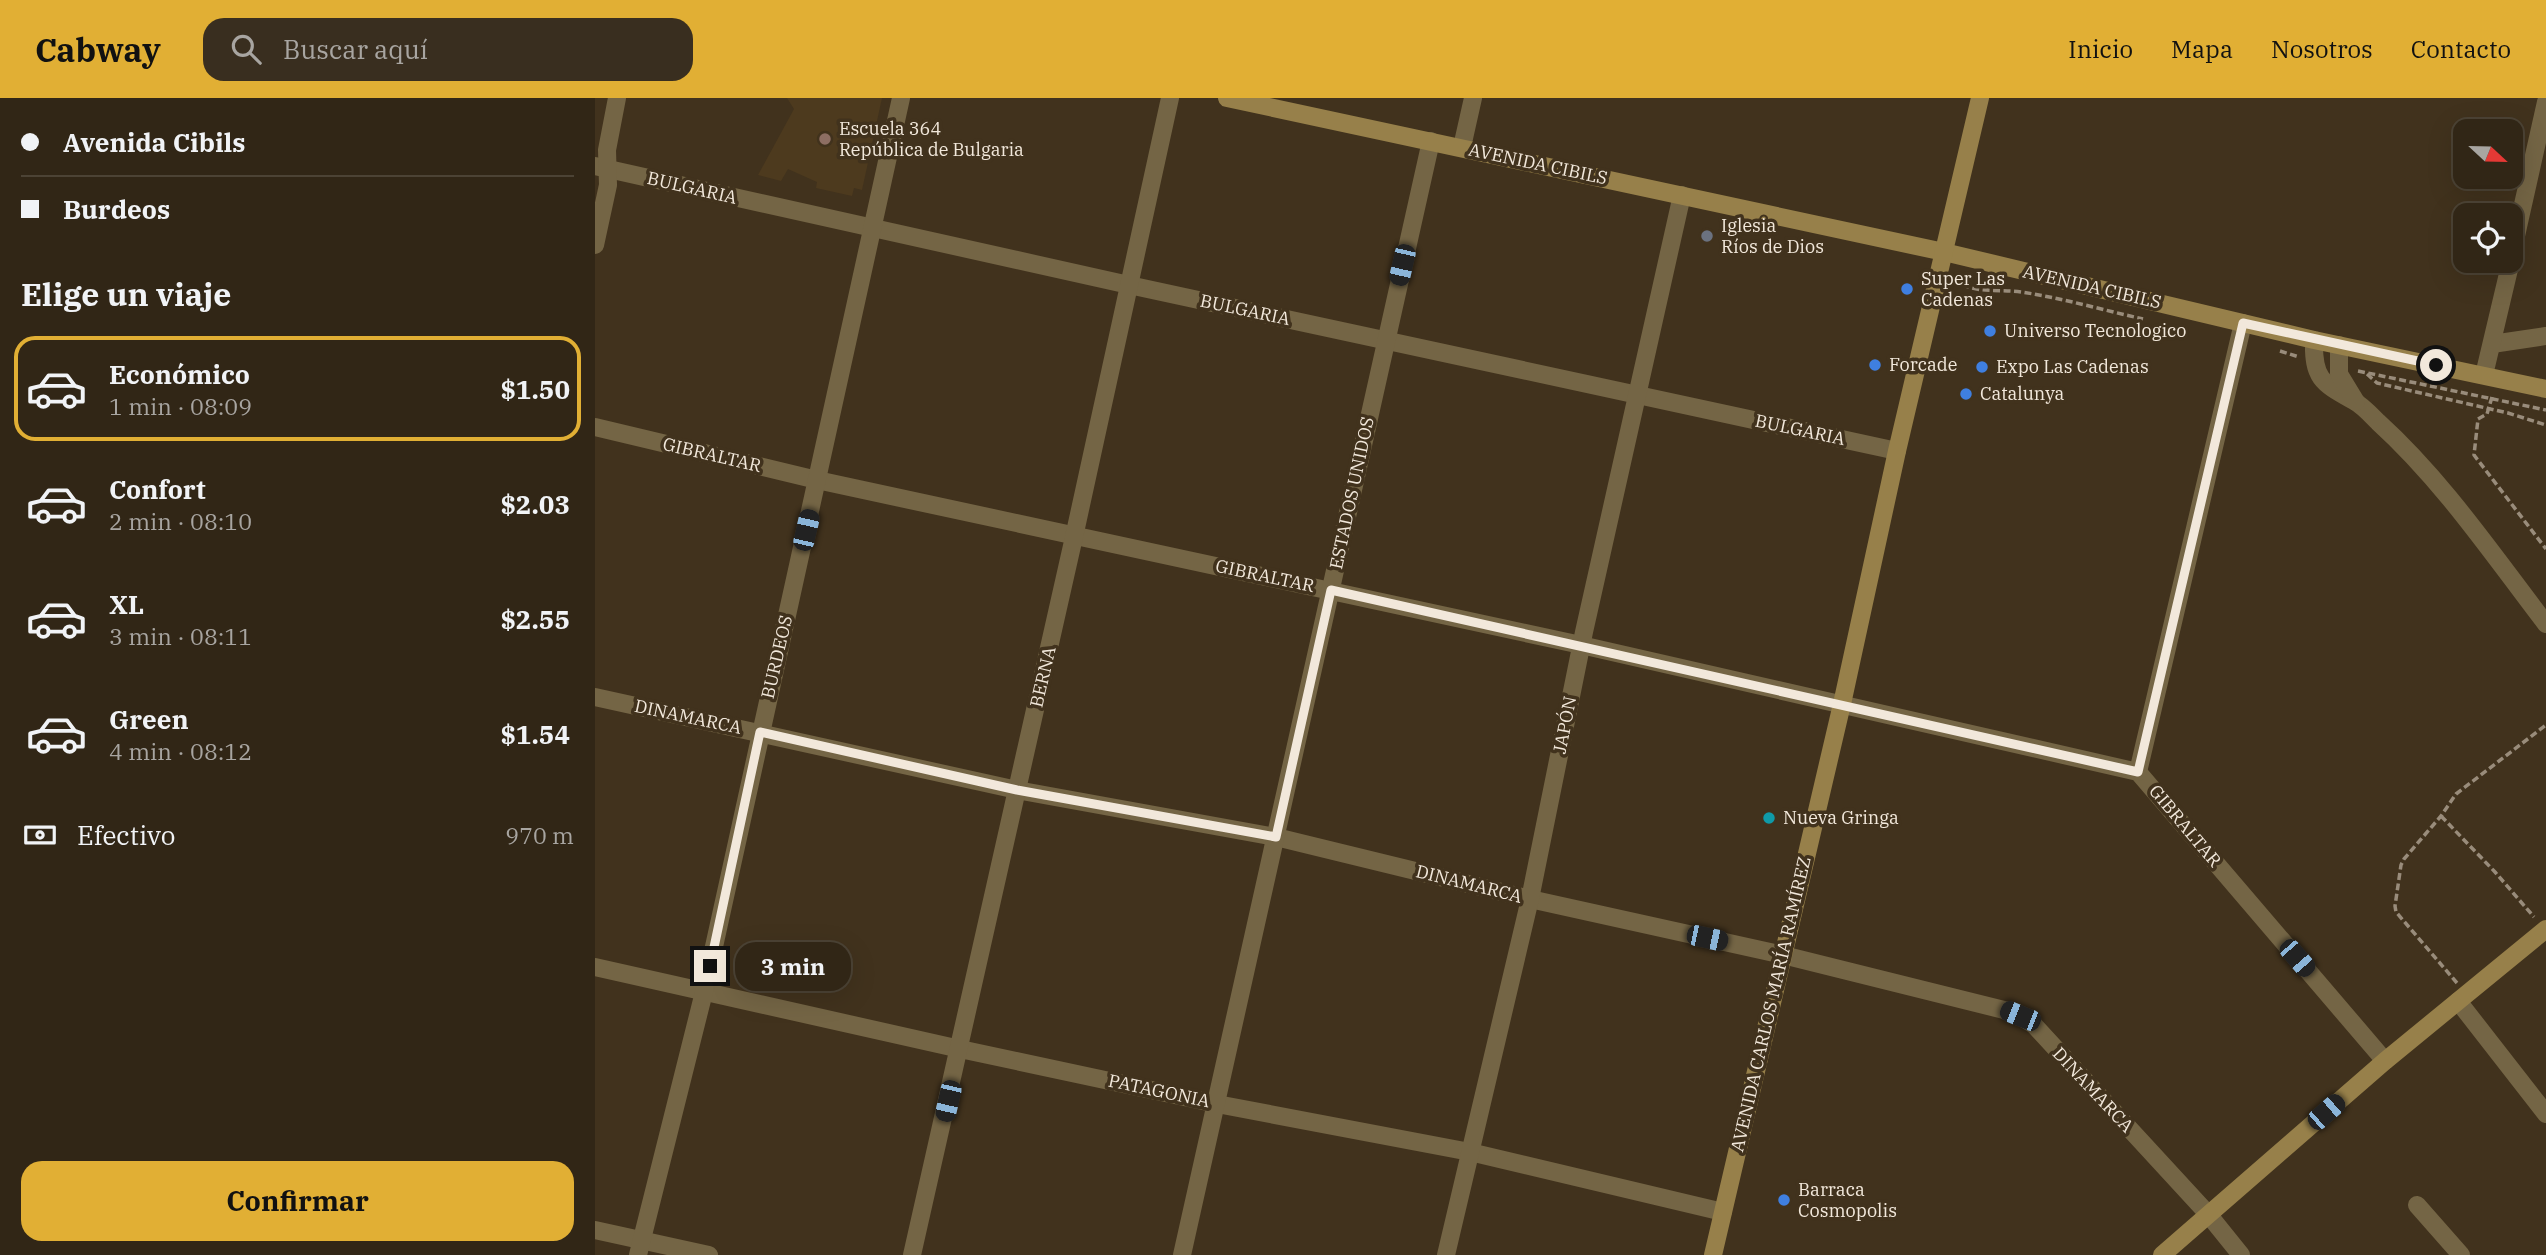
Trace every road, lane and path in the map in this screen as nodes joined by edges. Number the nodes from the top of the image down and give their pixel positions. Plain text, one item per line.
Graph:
1 (617, 98) edge
2 (901, 98) edge
3 (1170, 98) edge
4 (1227, 98) edge
5 (1473, 98) edge
6 (1980, 98) edge
7 (2546, 102) edge
8 (1431, 141) junction
9 (1462, 148) junction
10 (601, 167) edge
11 (1682, 195) junction
12 (2523, 206) edge
13 (872, 229) junction
14 (595, 245) edge
15 (1944, 252) junction
16 (2508, 273) edge
17 (1129, 285) junction
18 (2243, 323) junction
19 (2546, 336) edge
20 (1385, 340) junction
21 (2314, 340) junction
22 (2492, 344) junction
23 (2339, 345) junction
24 (2365, 372) dead end
25 (2491, 377) junction
26 (2546, 389) edge
27 (1636, 394) junction
28 (2356, 402) junction
29 (2489, 408) junction
30 (2546, 425) edge
31 (595, 427) edge
32 (1896, 451) junction
33 (817, 480) junction
34 (1074, 537) junction
35 (2546, 548) edge
36 (1331, 590) junction
37 (2546, 624) edge
38 (1581, 645) junction
39 (595, 697) edge
40 (1842, 704) junction
41 (2546, 725) edge
42 (760, 732) junction
43 (2138, 772) junction
44 (1017, 790) junction
45 (2441, 816) junction
46 (1276, 837) junction
47 (1530, 898) junction
48 (2545, 929) edge
49 (1783, 955) junction
50 (595, 967) edge
51 (704, 992) junction
52 (2462, 998) junction
53 (960, 1049) junction
54 (2385, 1061) junction
55 (1217, 1104) junction
56 (2546, 1114) edge
57 (1470, 1152) junction
58 (2417, 1205) dead end
59 (1723, 1212) junction
60 (2209, 1214) junction
61 (595, 1230) edge
62 (640, 1248) edge
63 (709, 1255) edge
64 (912, 1255) edge
65 (1182, 1255) edge
66 (1446, 1255) edge
67 (1713, 1255) edge
68 (2162, 1255) edge
69 (2241, 1255) edge
70 (2461, 1255) edge

1 - 10 street
2 - 13 street, BURDEOS
3 - 17 street, BERNA
4 - 8 street, AVENIDA CIBILS
5 - 9 street
6 - 15 street, AVENIDA CARLOS MARÍA RAMÍREZ
7 - 12 street
8 - 9 street, AVENIDA CIBILS
8 - 20 street, ESTADOS UNIDOS
9 - 11 street, AVENIDA CIBILS
10 - 13 street, BULGARIA
10 - 14 street
11 - 15 street, AVENIDA CIBILS
11 - 27 street, JAPÓN
13 - 17 street, BULGARIA
13 - 33 street, BURDEOS
15 - 18 street, AVENIDA CIBILS
15 - 32 street, AVENIDA CARLOS MARÍA RAMÍREZ
16 - 22 street
17 - 20 street, BULGARIA
17 - 34 street, BERNA
18 - 21 street, AVENIDA CIBILS
18 - 43 street
19 - 22 street
20 - 27 street, BULGARIA
20 - 36 street, ESTADOS UNIDOS
21 - 23 street, AVENIDA CIBILS
21 - 28 street
22 - 25 street
23 - 25 street, AVENIDA CIBILS
23 - 28 street
24 - 29 path
25 - 26 street, AVENIDA CIBILS
25 - 29 path
27 - 32 street, BULGARIA
27 - 38 street, JAPÓN
28 - 37 street
29 - 30 path
29 - 35 path
31 - 33 street, GIBRALTAR
32 - 40 street, AVENIDA CARLOS MARÍA RAMÍREZ
33 - 34 street, GIBRALTAR
33 - 42 street, BURDEOS
34 - 36 street, GIBRALTAR
34 - 44 street, BERNA
36 - 38 street, GIBRALTAR
36 - 46 street, ESTADOS UNIDOS
38 - 40 street, GIBRALTAR
38 - 47 street, JAPÓN
39 - 42 street, DINAMARCA
40 - 43 street, GIBRALTAR
40 - 49 street, AVENIDA CARLOS MARÍA RAMÍREZ
41 - 45 path
42 - 44 street, DINAMARCA
42 - 51 street, BURDEOS
43 - 54 street, GIBRALTAR
44 - 46 street, DINAMARCA
44 - 53 street, BERNA
45 - 48 path
45 - 52 path
46 - 47 street, DINAMARCA
46 - 55 street, ESTADOS UNIDOS
47 - 49 street, DINAMARCA
47 - 57 street, JAPÓN
48 - 52 street
49 - 59 street, AVENIDA CARLOS MARÍA RAMÍREZ
49 - 60 street, DINAMARCA
50 - 51 street, PATAGONIA
51 - 53 street, PATAGONIA
51 - 62 street, BURDEOS
52 - 54 street
52 - 56 street
53 - 55 street, PATAGONIA
53 - 64 street, BERNA
54 - 60 street
55 - 57 street, PATAGONIA
55 - 65 street, ESTADOS UNIDOS
57 - 59 street, PATAGONIA
57 - 66 street, JAPÓN
58 - 70 street
59 - 67 street, AVENIDA CARLOS MARÍA RAMÍREZ
60 - 68 street
60 - 69 street, DINAMARCA
61 - 62 street
62 - 63 street

